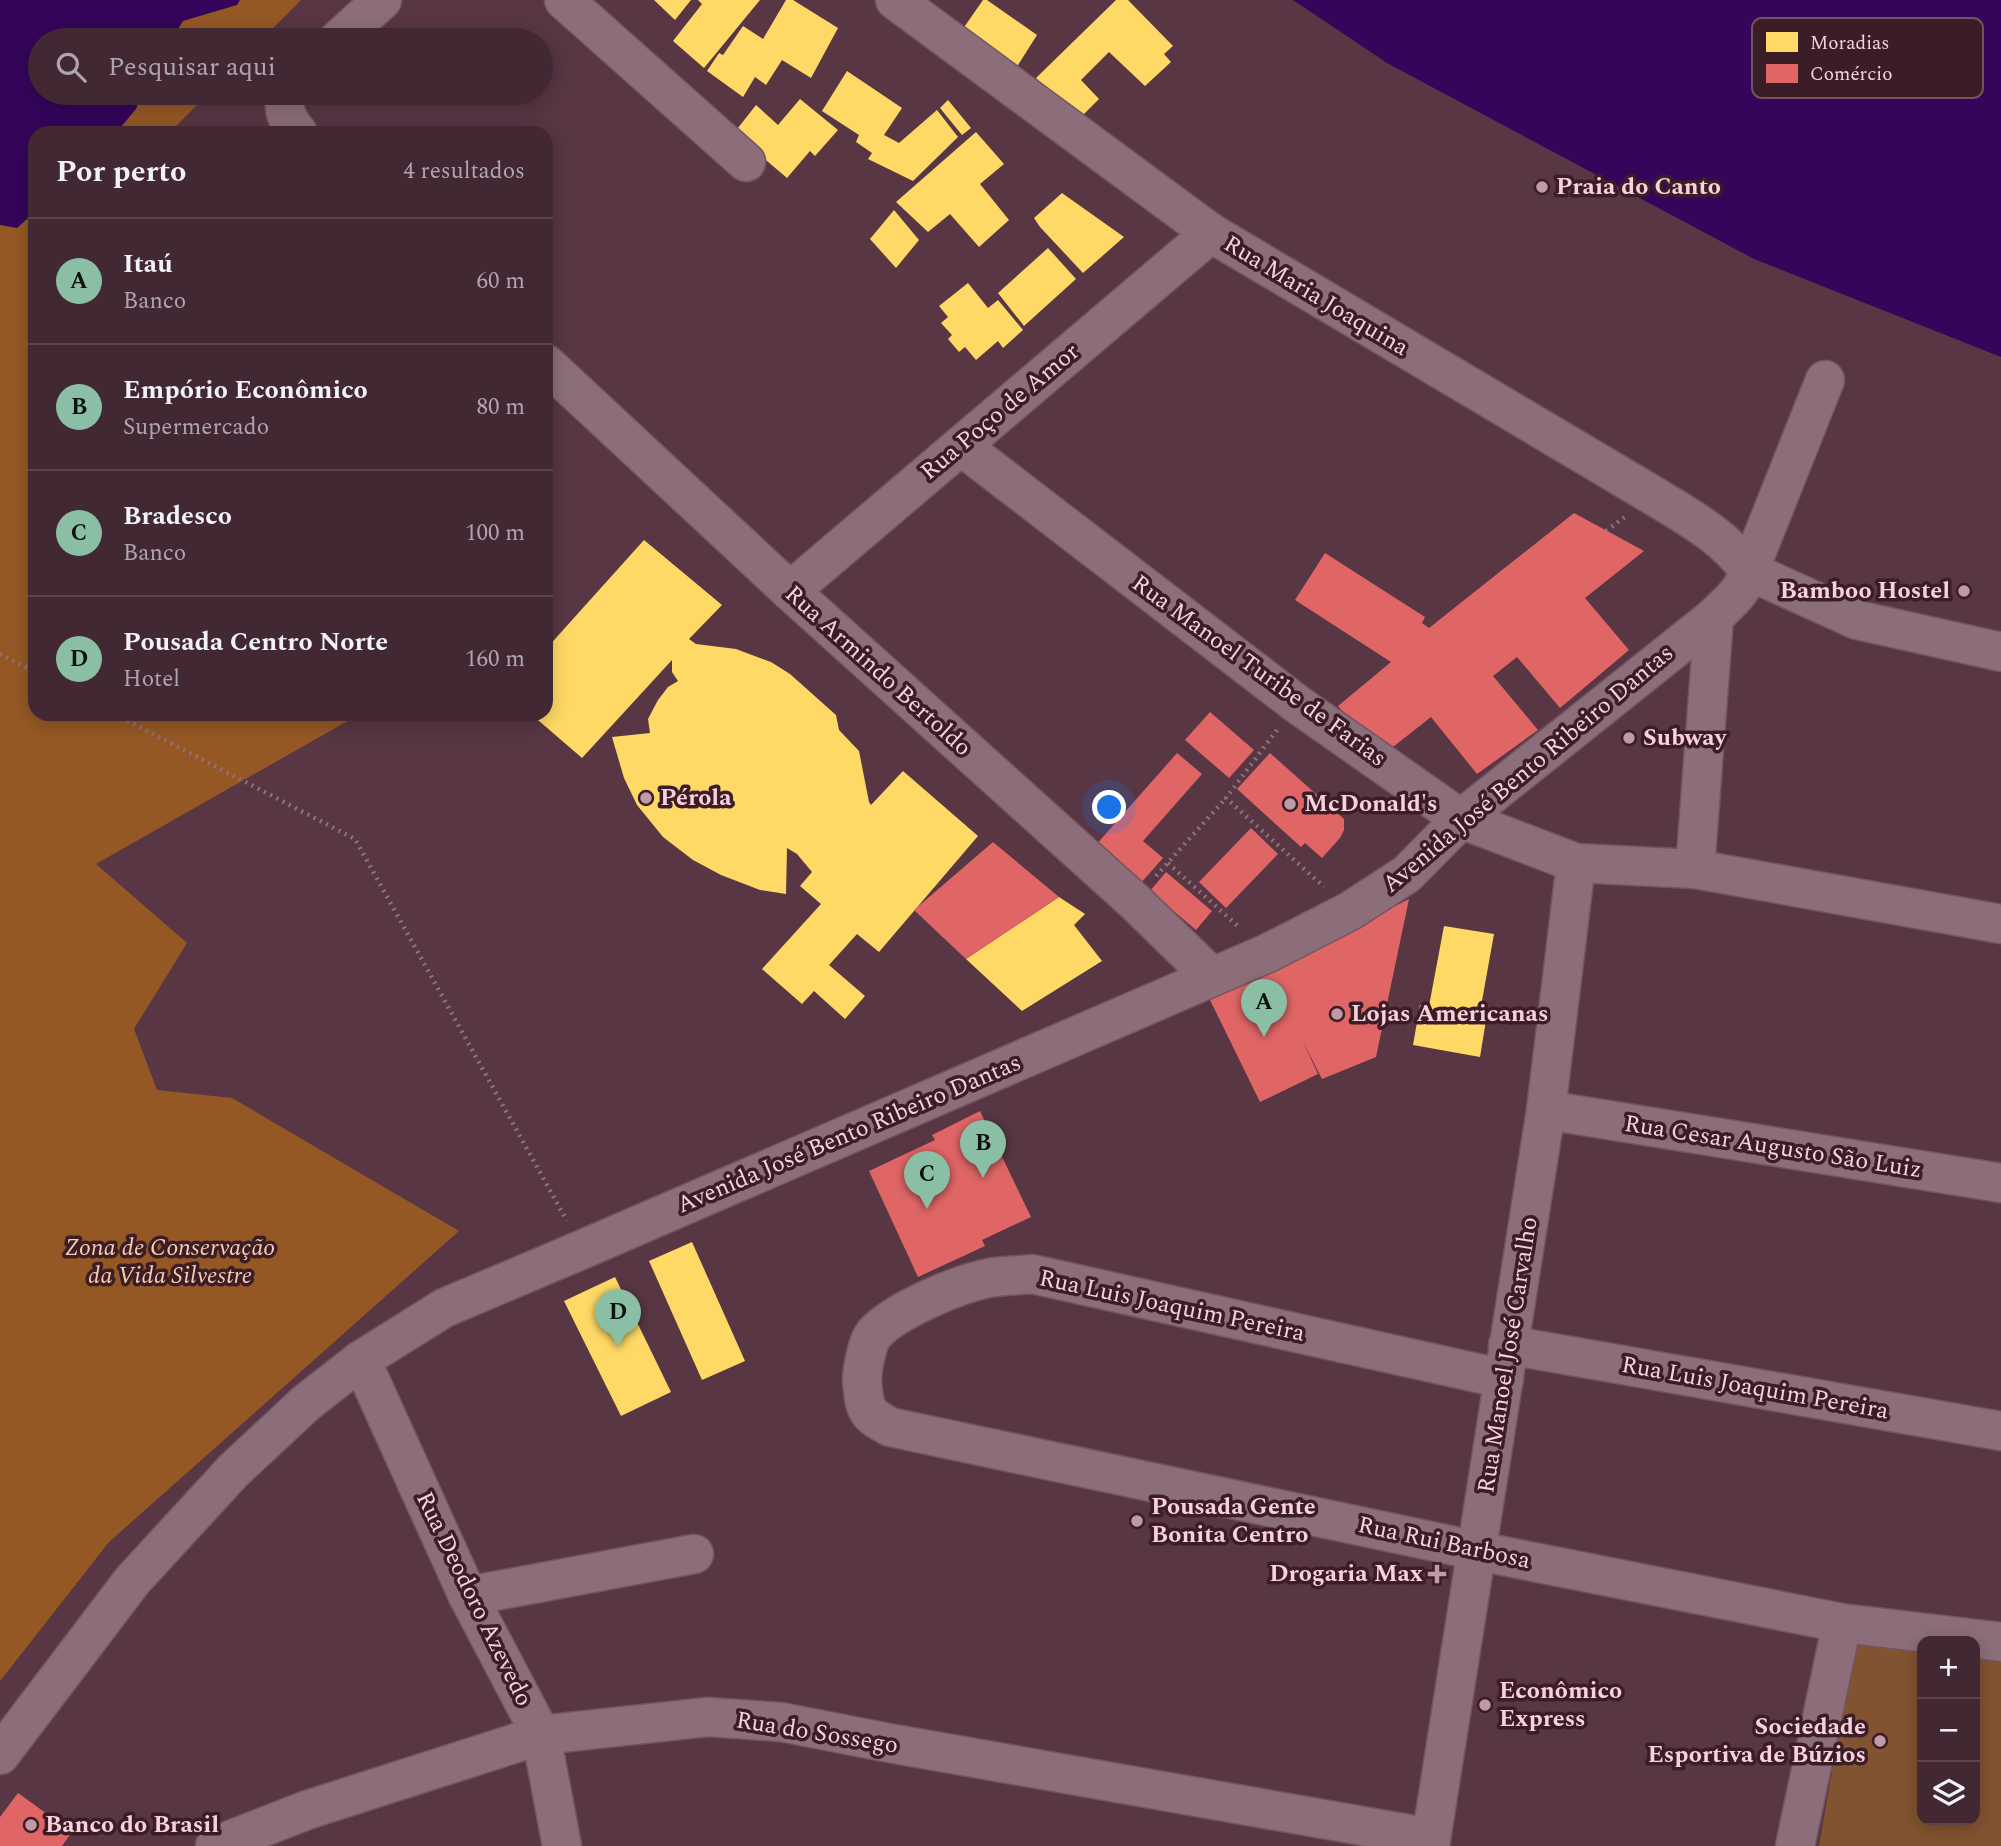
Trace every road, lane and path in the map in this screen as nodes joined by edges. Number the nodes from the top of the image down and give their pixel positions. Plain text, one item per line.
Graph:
1 (382, 0) edge
2 (564, 0) edge
3 (895, 0) edge
4 (351, 28) edge
5 (285, 105) edge
6 (293, 126) edge
7 (746, 162) dead end
8 (1211, 233) junction
9 (553, 371) edge
10 (1825, 380) dead end
11 (961, 446) junction
12 (1749, 571) junction
13 (790, 591) junction
14 (1714, 617) junction
15 (2001, 652) edge
16 (0, 654) edge
17 (28, 668) edge
18 (1297, 704) junction
19 (129, 721) edge
20 (1226, 798) junction
21 (1461, 819) junction
22 (1168, 863) junction
23 (1576, 863) junction
24 (1695, 869) junction
25 (1134, 901) junction
26 (1350, 911) junction
27 (2001, 924) edge
28 (1268, 953) junction
29 (1212, 977) junction
30 (1546, 1110) junction
31 (2001, 1183) edge
32 (581, 1250) junction
33 (361, 1360) junction
34 (1506, 1362) junction
35 (890, 1427) joint
36 (2001, 1431) edge
37 (1478, 1551) junction
38 (694, 1554) dead end
39 (468, 1596) junction
40 (1842, 1623) junction
41 (2001, 1642) edge
42 (541, 1735) junction
43 (0, 1755) edge
44 (1430, 1842) edge
45 (215, 1846) edge
46 (562, 1846) edge
47 (1795, 1846) edge

1 - 4 street
2 - 7 street
3 - 8 street, Rua Maria Joaquina
5 - 6 street
8 - 11 street, Rua Poço de Amor
8 - 12 street, Rua Maria Joaquina
9 - 13 street, Rua Armindo Bertoldo
10 - 12 street, Avenida José Bento Ribeiro Dantas
11 - 13 street, Rua Poço de Amor
11 - 18 street, Rua Manoel Turibe de Farias
12 - 14 street, Avenida José Bento Ribeiro Dantas
12 - 15 street
13 - 25 street, Rua Armindo Bertoldo
14 - 21 street, Avenida José Bento Ribeiro Dantas
14 - 24 street
16 - 17 path
18 - 20 path
18 - 21 street, Rua Manoel Turibe de Farias
19 - 32 path
20 - 22 path
20 - 26 path
21 - 23 street, Rua Manoel Turibe de Farias
21 - 26 street, Avenida José Bento Ribeiro Dantas
22 - 25 path
22 - 28 path
23 - 24 street, Rua Manoel Turibe de Farias
23 - 30 street, Rua Manoel José Carvalho
24 - 27 street, Rua Manoel Turibe de Farias
25 - 29 street, Rua Armindo Bertoldo
26 - 28 street, Avenida José Bento Ribeiro Dantas
28 - 29 street, Avenida José Bento Ribeiro Dantas
29 - 32 street, Avenida José Bento Ribeiro Dantas
30 - 31 street, Rua Cesar Augusto São Luiz
30 - 34 street, Rua Manoel José Carvalho
32 - 33 street, Avenida José Bento Ribeiro Dantas
33 - 39 street, Rua Deodoro Azevedo
33 - 43 street, Avenida José Bento Ribeiro Dantas
34 - 35 street, Rua Luis Joaquim Pereira
34 - 36 street, Rua Luis Joaquim Pereira
34 - 37 street, Rua Manoel José Carvalho
35 - 37 street, Rua Rui Barbosa
37 - 40 street, Rua Rui Barbosa
37 - 44 street, Rua Manoel José Carvalho
38 - 39 street
39 - 42 street, Rua Deodoro Azevedo
40 - 41 street, Rua Rui Barbosa
40 - 47 street
42 - 44 street, Rua do Sossego
42 - 45 street, Rua do Sossego
42 - 46 street, Rua Deodoro Azevedo

